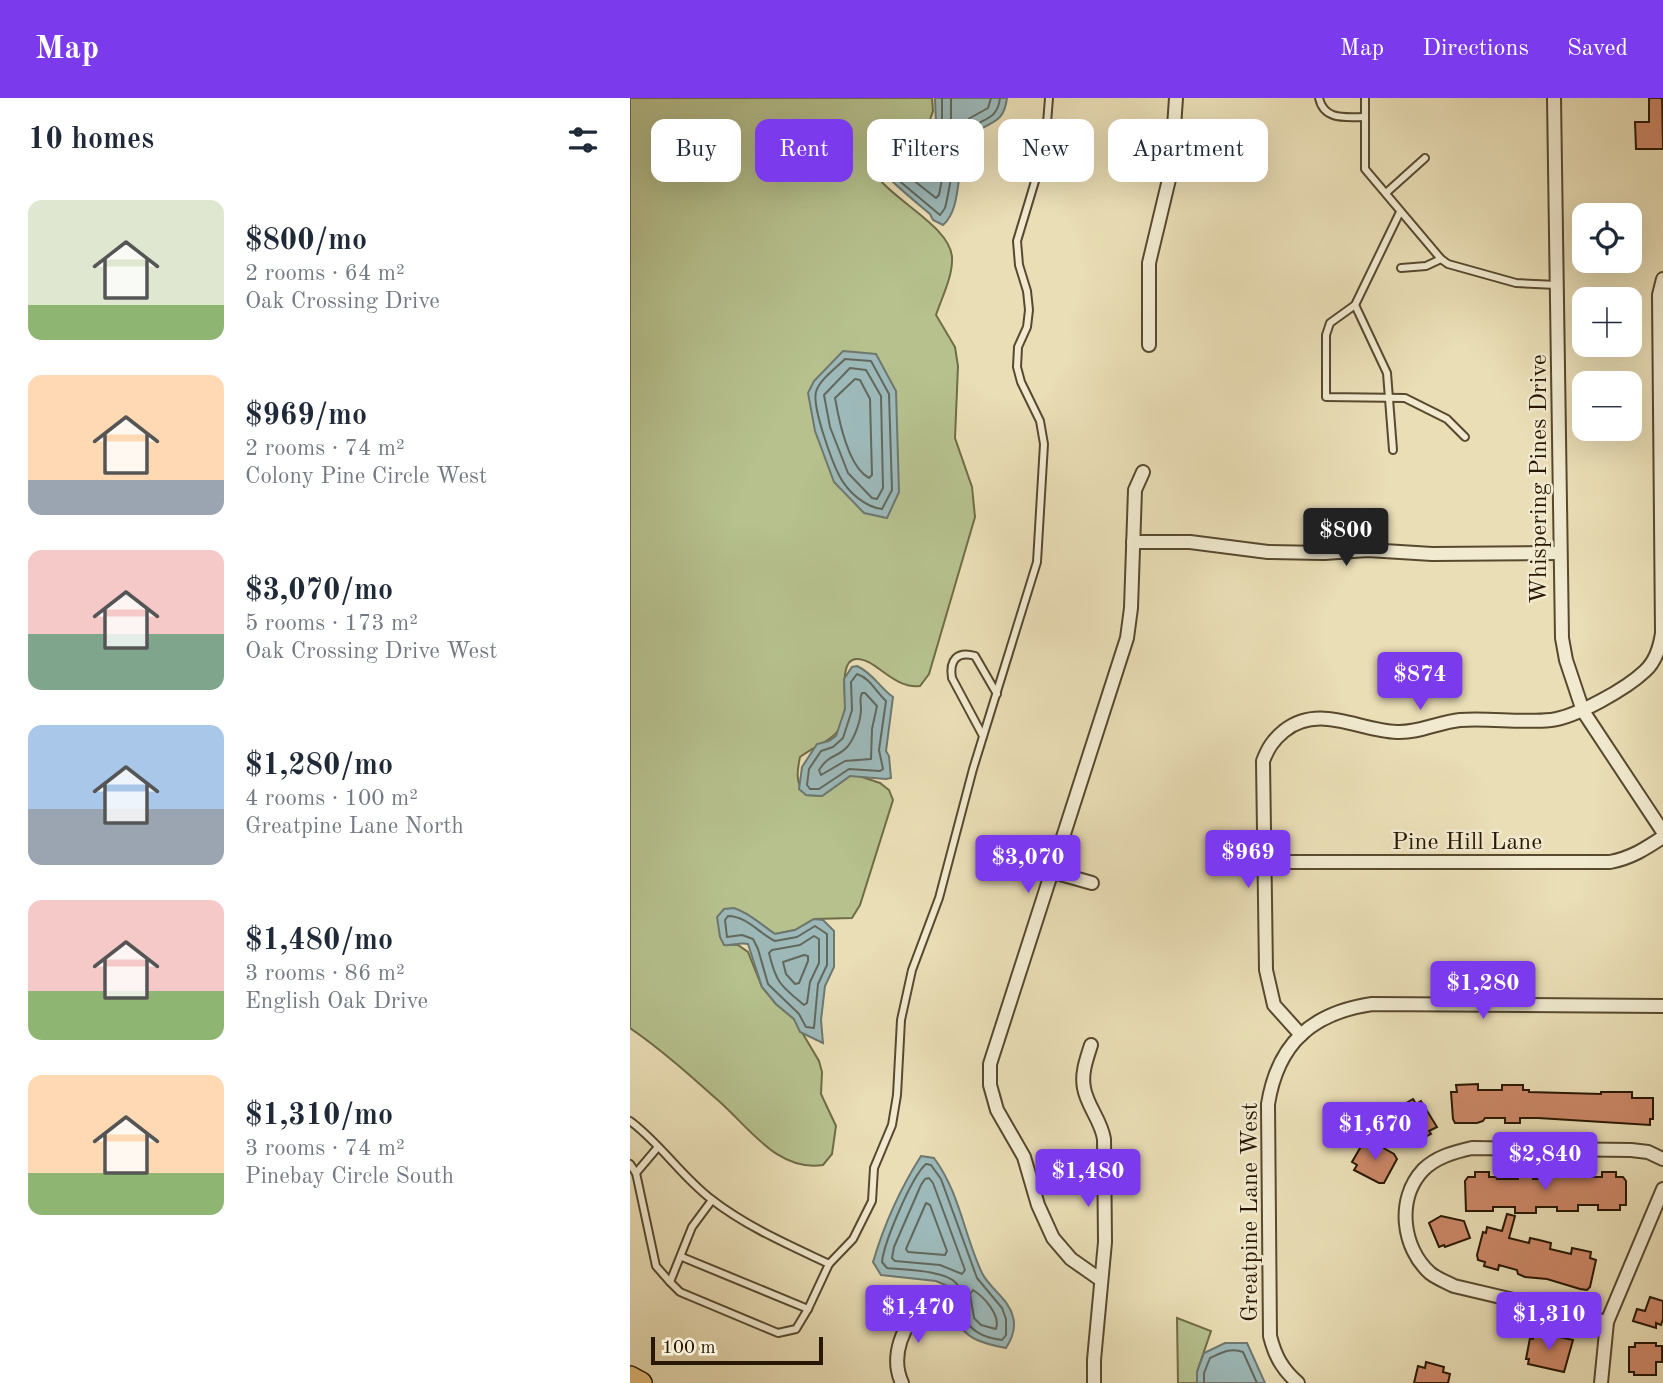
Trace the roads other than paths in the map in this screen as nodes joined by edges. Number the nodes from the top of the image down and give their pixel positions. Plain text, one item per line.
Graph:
1 (1049, 98) edge
2 (1176, 98) edge
3 (1320, 98) edge
4 (1365, 98) edge
5 (1554, 98) edge
6 (1561, 98) edge
7 (1365, 117) junction
8 (1425, 158) dead end
9 (1386, 193) junction
10 (1400, 212) junction
11 (1441, 259) junction
12 (1401, 268) dead end
13 (1663, 279) edge
14 (1558, 285) junction
15 (1355, 305) junction
16 (1149, 345) dead end
17 (1390, 397) junction
18 (1465, 437) dead end
19 (1393, 450) dead end
20 (1143, 472) dead end
21 (1133, 542) junction
22 (1560, 553) junction
23 (997, 694) junction
24 (1583, 711) junction
25 (984, 736) junction
26 (1663, 835) edge
27 (1264, 862) junction
28 (1053, 872) junction
29 (1092, 883) dead end
30 (1663, 1006) edge
31 (1301, 1035) junction
32 (1091, 1045) dead end
33 (630, 1121) edge
34 (658, 1147) junction
35 (1663, 1159) edge
36 (630, 1164) edge
37 (636, 1173) junction
38 (1663, 1189) edge
39 (712, 1200) junction
40 (682, 1257) junction
41 (829, 1264) junction
42 (1101, 1280) junction
43 (670, 1282) junction
44 (926, 1307) dead end
45 (808, 1309) junction
46 (1607, 1322) junction
47 (630, 1377) edge
48 (641, 1383) edge
49 (902, 1383) edge
50 (1094, 1383) edge
51 (1298, 1383) edge
52 (1601, 1383) edge

1 - 23 lane
2 - 16 street
3 - 7 lane
4 - 7 lane
5 - 6 lane
5 - 14 street, Whispering Pines Drive
7 - 9 lane
8 - 9 lane
9 - 10 lane
10 - 11 lane
10 - 15 lane
11 - 12 lane
11 - 14 lane
13 - 24 street
14 - 22 street, Whispering Pines Drive
15 - 17 lane
15 - 17 lane
17 - 18 lane
17 - 19 lane
20 - 21 street
21 - 22 street
21 - 28 street
22 - 24 street, Whispering Pines Drive
23 - 25 lane
23 - 25 lane
24 - 26 street, Whispering Pines Drive
24 - 27 street
25 - 41 lane
26 - 27 street, Pine Hill Lane
27 - 31 street
28 - 29 street
28 - 42 street
30 - 31 street, Greatpine Lane West
31 - 51 street, Greatpine Lane West
32 - 42 street
33 - 34 lane
34 - 37 lane
34 - 39 lane
35 - 46 street
36 - 37 lane
37 - 43 lane
38 - 46 street
39 - 40 lane
39 - 41 lane
40 - 43 lane
40 - 45 lane
41 - 45 lane
42 - 50 street
43 - 45 lane
44 - 49 street
46 - 52 street
47 - 48 highway

